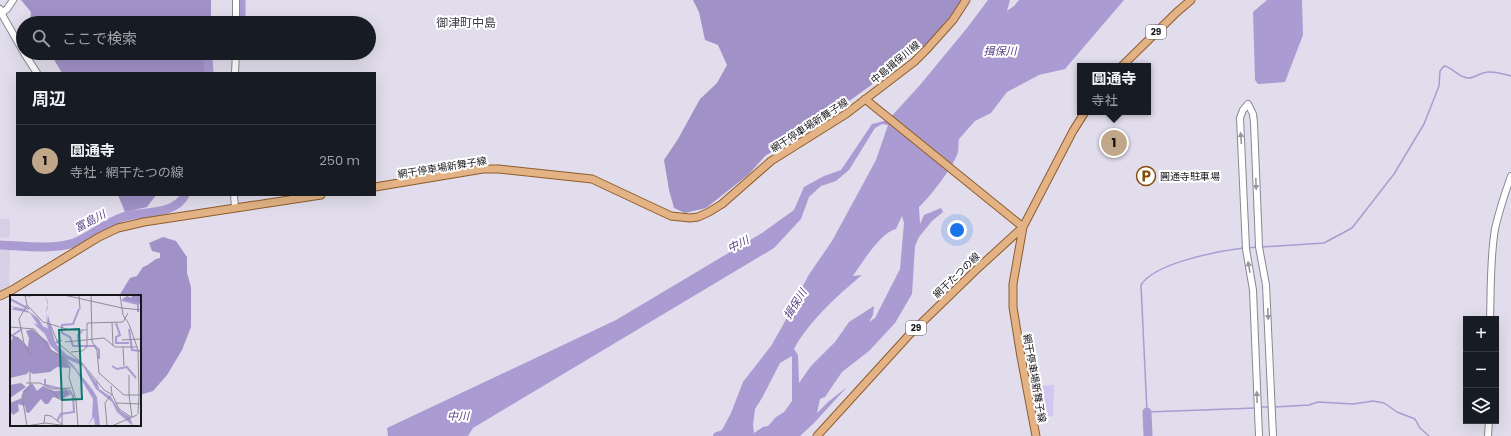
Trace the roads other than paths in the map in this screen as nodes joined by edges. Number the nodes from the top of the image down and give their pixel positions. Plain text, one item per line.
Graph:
1 (13, 0) edge
2 (236, 0) edge
3 (966, 0) edge
4 (1191, 0) edge
5 (1, 12) edge
6 (236, 16) edge
7 (16, 38) edge
8 (29, 60) edge
9 (236, 60) edge
10 (1125, 63) edge
11 (36, 72) edge
12 (236, 72) edge
13 (867, 101) junction
14 (1083, 115) edge
15 (1511, 176) edge
16 (376, 187) edge
17 (234, 196) edge
18 (314, 196) edge
19 (235, 208) junction
20 (1021, 225) junction
21 (0, 296) edge
22 (1490, 316) edge
23 (1489, 424) edge
24 (817, 436) edge
25 (1036, 436) edge
26 (1259, 436) edge
27 (1273, 436) edge
28 (1488, 436) edge

1 - 5 street
2 - 6 street
3 - 13 main road, 中島揖保川線
4 - 10 main road, 29
5 - 7 street
8 - 11 street
9 - 12 street
13 - 16 main road, 網干停車場新舞子線
13 - 20 main road
14 - 20 main road, 網干たつの線 / 29
15 - 22 street
17 - 19 street
18 - 19 main road
19 - 21 main road
20 - 24 main road, 網干たつの線 / 29
20 - 25 main road, 網干停車場新舞子線
23 - 28 street
26 -> 27 street

